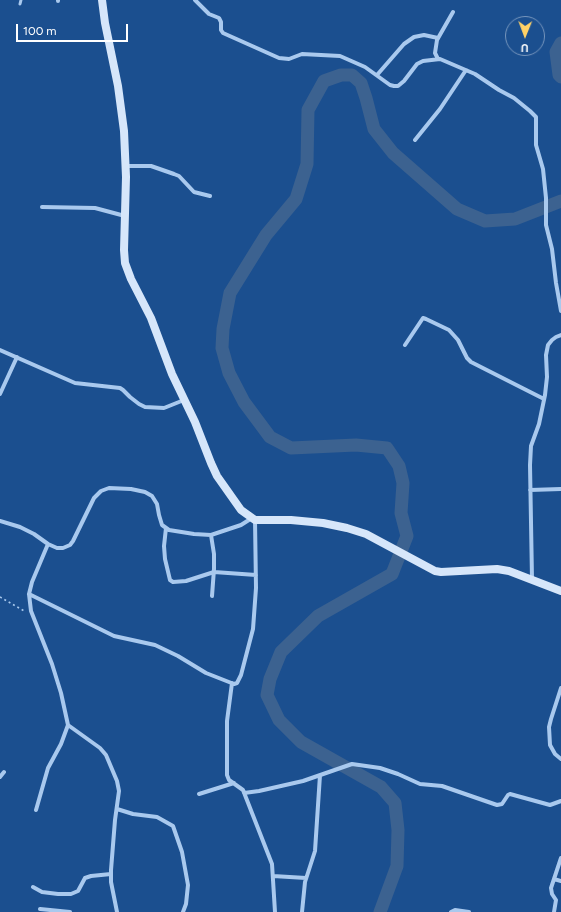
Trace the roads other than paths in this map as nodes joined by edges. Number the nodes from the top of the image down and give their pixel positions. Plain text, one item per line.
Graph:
1 (102, 0) edge
2 (195, 0) edge
3 (453, 12) dead end
4 (438, 38) junction
5 (438, 59) junction
6 (466, 70) junction
7 (377, 76) junction
8 (415, 140) dead end
9 (126, 166) junction
10 (210, 196) dead end
11 (42, 207) dead end
12 (126, 216) junction
13 (555, 273) junction
14 (561, 273) edge
15 (561, 311) edge
16 (561, 335) edge
17 (405, 345) dead end
18 (0, 350) edge
19 (17, 357) junction
20 (0, 394) edge
21 (544, 398) junction
22 (184, 400) junction
23 (561, 489) edge
24 (530, 490) junction
25 (254, 519) junction
26 (0, 521) edge
27 (166, 528) junction
28 (211, 535) junction
29 (48, 544) junction
30 (214, 572) junction
31 (256, 575) junction
32 (532, 580) junction
33 (561, 591) edge
34 (29, 594) junction
35 (212, 596) dead end
36 (232, 683) junction
37 (561, 688) edge
38 (68, 725) junction
39 (561, 759) edge
40 (4, 772) dead end
41 (320, 775) junction
42 (0, 777) edge
43 (234, 783) junction
44 (244, 793) junction
45 (200, 794) dead end
46 (561, 801) edge
47 (116, 809) junction
48 (36, 810) dead end
49 (561, 858) edge
50 (111, 874) junction
51 (273, 876) junction
52 (306, 878) junction
53 (554, 878) junction
54 (561, 881) edge
55 (33, 888) dead end
56 (40, 909) dead end
57 (70, 912) edge
58 (117, 912) edge
59 (183, 912) edge
60 (275, 912) edge
61 (302, 912) edge
62 (451, 912) edge
63 (469, 912) edge
64 (554, 912) edge

1 - 9 street
2 - 7 street
3 - 4 street
4 - 5 street
4 - 7 street
5 - 6 street
5 - 7 street
6 - 8 street
6 - 13 street
9 - 10 street
9 - 12 street
11 - 12 street
12 - 22 street
13 - 14 street
13 - 15 street
16 - 21 street
17 - 21 street
18 - 19 street
19 - 20 street
19 - 22 street
21 - 24 street
22 - 25 street
23 - 24 street
24 - 32 street
25 - 28 street
25 - 31 street
25 - 32 street
26 - 29 street
27 - 28 street
27 - 29 street
27 - 30 street
28 - 30 street
29 - 34 street
30 - 31 street
30 - 35 street
31 - 36 street
32 - 33 street
34 - 36 street
34 - 38 street
36 - 43 street
37 - 39 street
38 - 47 street
38 - 48 street
40 - 42 street
41 - 44 street
41 - 46 street
41 - 52 street
43 - 44 street
43 - 45 street
44 - 51 street
47 - 50 street
47 - 59 street
49 - 53 street
50 - 55 street
50 - 58 street
51 - 52 street
51 - 60 street
52 - 61 street
53 - 54 street
53 - 64 street
56 - 57 street
62 - 63 street

